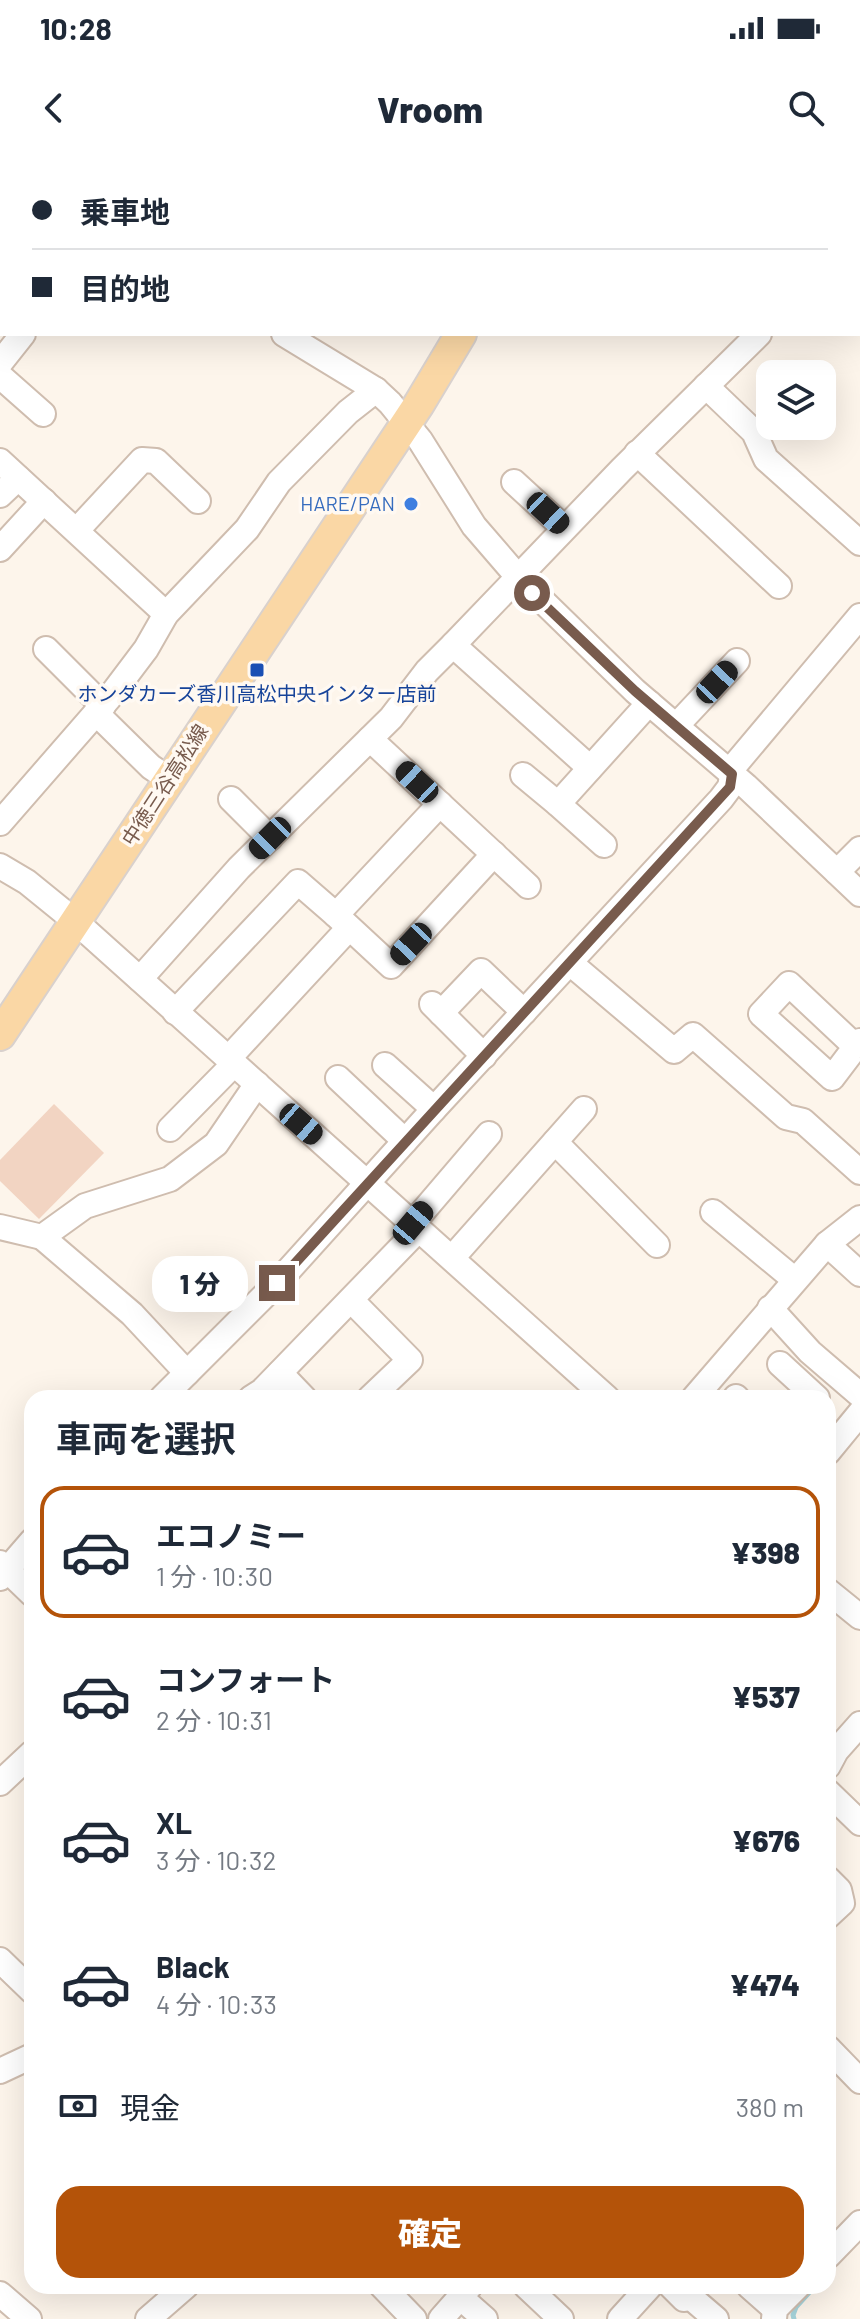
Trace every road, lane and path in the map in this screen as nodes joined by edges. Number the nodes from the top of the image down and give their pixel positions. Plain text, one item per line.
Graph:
1 (21, 336) edge
2 (287, 336) edge
3 (460, 336) edge
4 (757, 336) edge
5 (0, 363) edge
6 (0, 376) edge
7 (706, 386) junction
8 (376, 390) junction
9 (43, 414) dead end
10 (406, 423) junction
11 (637, 453) junction
12 (9, 469) edge
13 (514, 482) dead end
14 (0, 495) edge
15 (44, 501) junction
16 (198, 501) dead end
17 (564, 528) junction
18 (77, 530) junction
19 (860, 543) edge
20 (0, 549) edge
21 (518, 577) junction
22 (779, 586) dead end
23 (166, 614) junction
24 (860, 616) edge
25 (453, 645) junction
26 (46, 649) dead end
27 (737, 661) dead end
28 (649, 703) junction
29 (99, 710) junction
30 (676, 726) junction
31 (370, 739) junction
32 (590, 768) junction
33 (523, 775) dead end
34 (169, 779) junction
35 (738, 780) junction
36 (231, 799) dead end
37 (440, 804) junction
38 (558, 804) junction
39 (0, 823) edge
40 (270, 838) junction
41 (604, 845) dead end
42 (860, 849) edge
43 (494, 854) junction
44 (3, 872) edge
45 (837, 872) junction
46 (528, 886) dead end
47 (860, 894) edge
48 (75, 921) junction
49 (343, 922) junction
50 (576, 969) junction
51 (140, 979) junction
52 (175, 1012) junction
53 (524, 1012) junction
54 (0, 1035) edge
55 (484, 1056) junction
56 (231, 1062) junction
57 (385, 1065) dead end
58 (338, 1078) dead end
59 (257, 1084) junction
60 (434, 1109) junction
61 (584, 1109) dead end
62 (170, 1129) dead end
63 (489, 1134) dead end
64 (405, 1141) junction
65 (555, 1142) junction
66 (860, 1172) edge
67 (371, 1186) junction
68 (713, 1212) dead end
69 (860, 1218) edge
70 (416, 1226) junction
71 (0, 1227) edge
72 (42, 1237) junction
73 (827, 1244) junction
74 (657, 1245) dead end
75 (452, 1258) junction
76 (860, 1274) edge
77 (795, 1280) junction
78 (352, 1301) junction
79 (770, 1308) junction
80 (780, 1364) dead end
81 (187, 1373) junction
82 (280, 1373) junction
83 (170, 1390) edge
84 (260, 1390) edge
85 (296, 1390) edge
86 (378, 1390) edge
87 (598, 1390) edge
88 (701, 1390) edge
89 (808, 1390) edge
90 (860, 1395) edge
91 (854, 1420) edge
92 (836, 1442) edge
93 (24, 1555) edge
94 (12, 1577) edge
95 (836, 1598) edge
96 (860, 1617) edge
97 (860, 1724) edge
98 (836, 1751) edge
99 (24, 1760) edge
100 (0, 1783) edge
101 (836, 1800) edge
102 (860, 1823) edge
103 (842, 1885) edge
104 (836, 1909) edge
105 (0, 1960) edge
106 (24, 1983) edge
107 (836, 2061) edge
108 (24, 2062) edge
109 (0, 2071) edge
110 (860, 2081) edge
111 (860, 2223) edge
112 (836, 2248) edge
113 (0, 2294) edge
114 (177, 2294) edge
115 (390, 2294) edge
116 (462, 2294) edge
117 (467, 2294) edge
118 (534, 2294) edge
119 (643, 2294) edge
120 (756, 2294) edge
121 (791, 2294) edge
122 (683, 2295) edge
123 (774, 2314) edge
124 (29, 2319) edge
125 (148, 2319) edge
126 (414, 2319) edge
127 (441, 2319) edge
128 (485, 2319) edge
129 (561, 2319) edge
130 (620, 2319) edge
131 (716, 2319) edge

1 - 5 street
2 - 8 street
3 - 10 main road, 中徳三谷高松線
4 - 7 street
6 - 9 street
7 - 11 street
7 - 19 street
8 - 10 street
8 - 23 street
10 - 21 street
10 - 34 main road, 中徳三谷高松線
11 - 17 street
11 - 22 street
12 - 14 street
12 - 15 street
13 - 17 street
15 - 18 street
15 - 20 street
16 - 18 street
17 - 21 street
18 - 23 street
21 - 25 street
21 - 28 street
23 - 29 street
24 - 35 street
25 - 31 street
25 - 32 street
26 - 29 street
27 - 30 street
28 - 30 street
28 - 32 street
29 - 34 street
29 - 39 street
30 - 35 street
31 - 37 street
31 - 40 street
32 - 38 street
33 - 38 street
34 - 48 main road, 中徳三谷高松線
35 - 45 street
35 - 50 street
36 - 40 street
37 - 43 street
37 - 49 street
38 - 41 street
40 - 51 street
42 - 45 street
43 - 46 street
43 - 49 street
44 - 48 street
45 - 47 street
48 - 51 street
48 - 54 main road, 中徳三谷高松線
49 - 52 street
49 - 56 street
50 - 53 street
50 - 66 street
51 - 52 street
52 - 56 street
53 - 55 street
53 - 55 street
55 - 60 street
56 - 59 street
56 - 62 street
57 - 60 street
58 - 64 street
59 - 67 street
59 - 72 street
60 - 64 street
61 - 65 street
63 - 70 street
64 - 67 street
65 - 74 street
65 - 75 street
67 - 70 street
67 - 81 street
68 - 77 street
69 - 73 street
70 - 75 street
70 - 78 street
71 - 72 street
72 - 81 street
73 - 76 street
73 - 77 street
75 - 87 street
77 - 79 street
78 - 82 street
78 - 86 street
79 - 88 street
79 - 90 street
80 - 89 street
81 - 83 street
82 - 84 street
82 - 85 street
91 - 92 street
93 - 94 street
95 - 96 street
97 - 98 street
99 - 100 street
101 - 102 street
103 - 104 street
105 - 106 street
107 - 110 street
108 - 109 street
111 - 112 street
113 - 124 street
114 - 125 street
115 - 126 street
116 - 127 street
117 - 128 street
118 - 129 street
119 - 130 street
120 - 123 street
121 - 123 street
122 - 131 street

